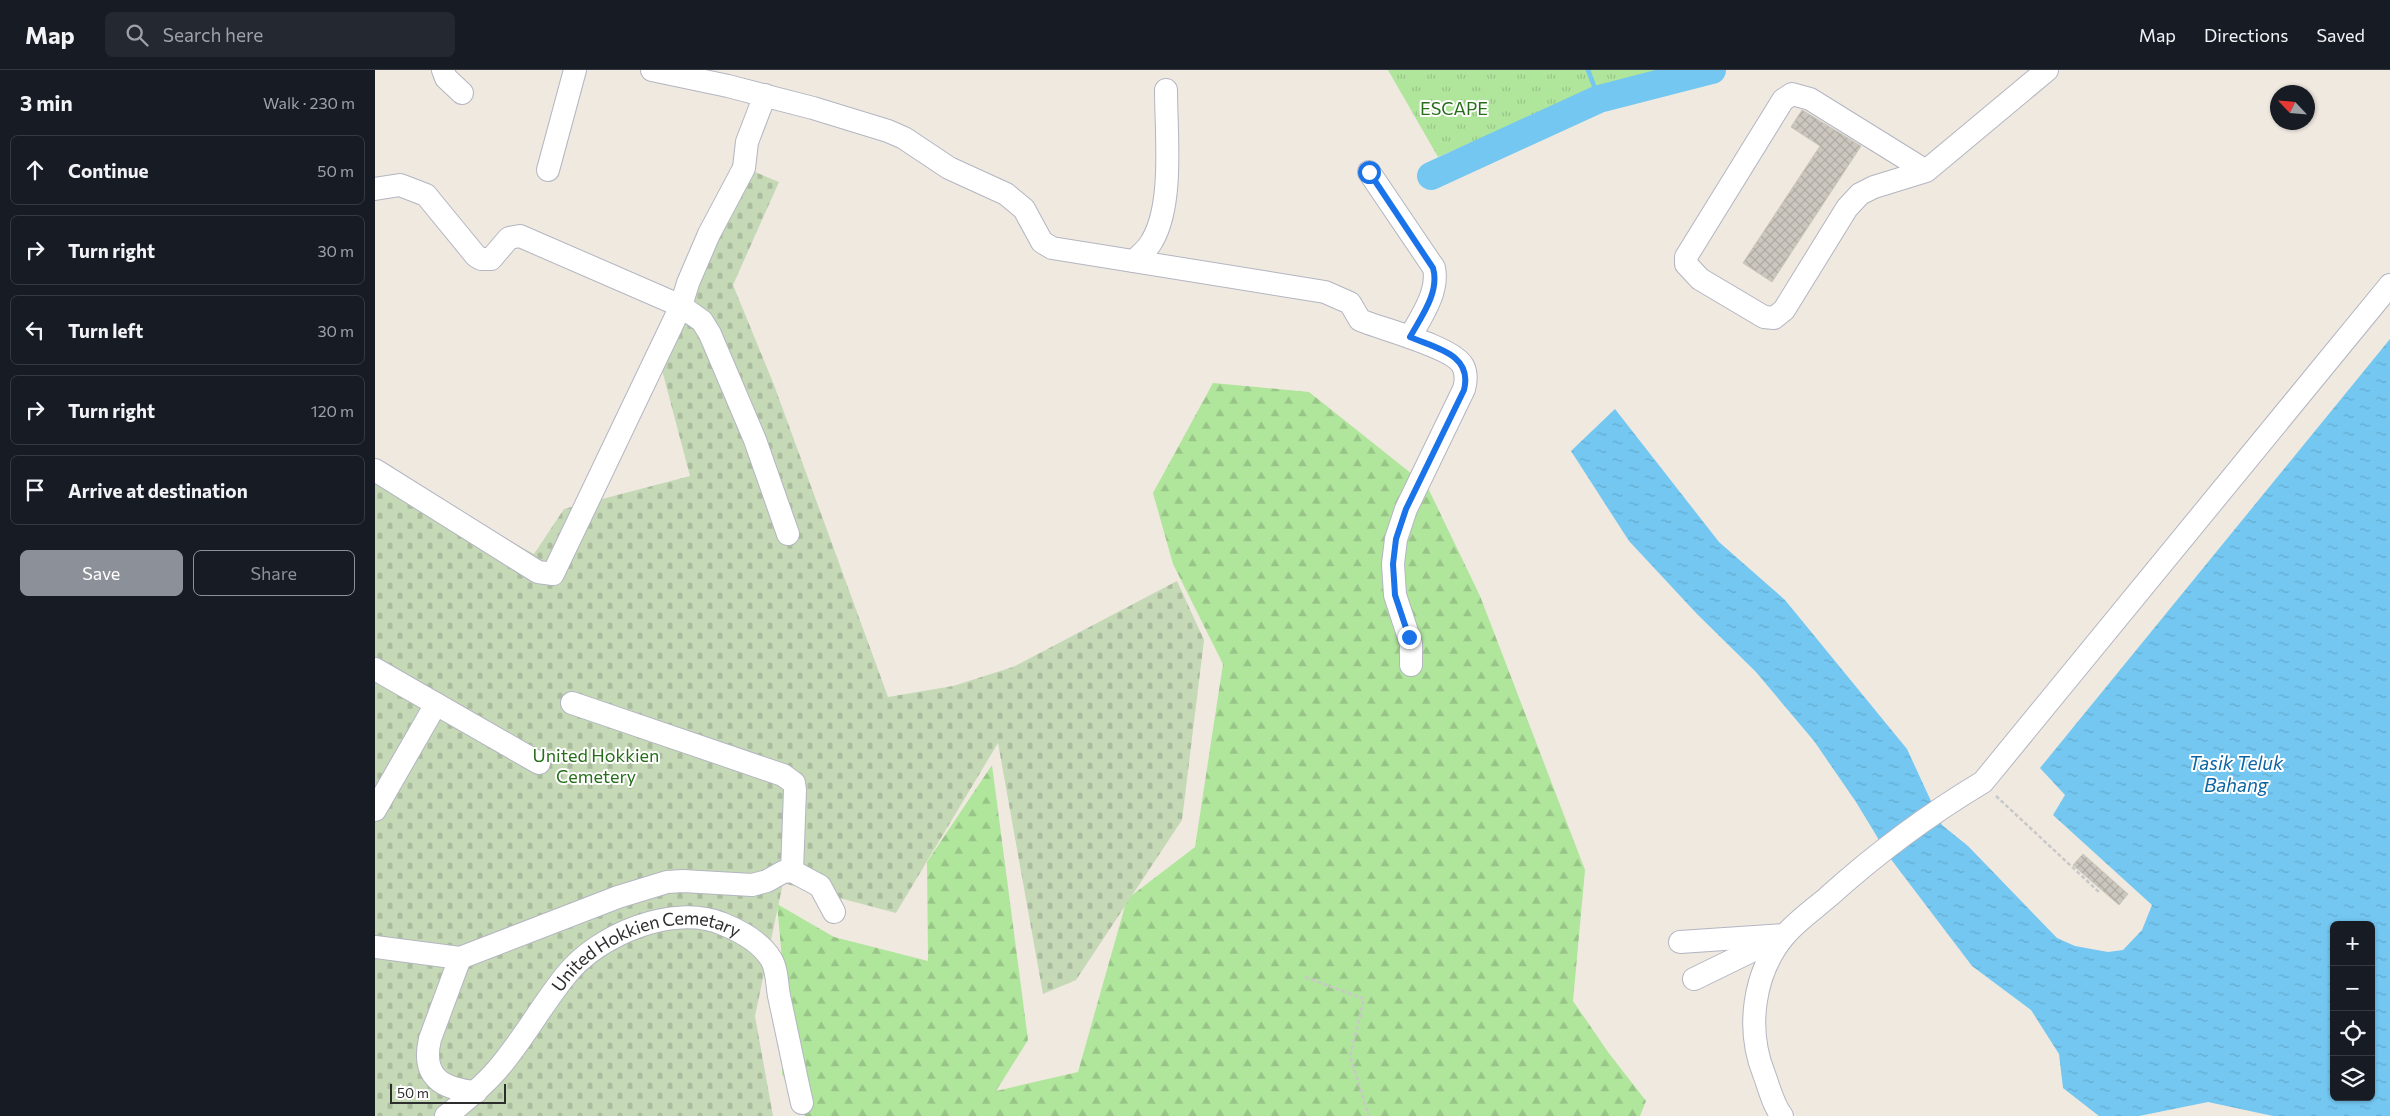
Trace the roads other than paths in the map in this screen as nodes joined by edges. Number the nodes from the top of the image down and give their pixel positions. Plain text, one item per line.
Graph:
1 (443, 70) edge
2 (575, 70) edge
3 (652, 70) edge
4 (2047, 70) edge
5 (734, 78) edge
6 (1167, 90) dead end
7 (462, 93) dead end
8 (765, 95) junction
9 (548, 170) dead end
10 (1926, 171) junction
11 (1369, 172) dead end
12 (375, 189) edge
13 (1134, 261) junction
14 (2390, 284) edge
15 (681, 306) junction
16 (1410, 337) junction
17 (375, 470) edge
18 (788, 534) dead end
19 (1411, 665) dead end
20 (375, 669) edge
21 (572, 703) dead end
22 (436, 704) junction
23 (539, 763) dead end
24 (375, 810) edge
25 (792, 871) junction
26 (834, 912) dead end
27 (1785, 935) junction
28 (1680, 942) dead end
29 (375, 947) edge
30 (460, 958) junction
31 (1694, 979) dead end
32 (476, 1092) junction
33 (802, 1103) dead end
34 (446, 1116) edge
35 (1782, 1116) edge

1 - 7 street
2 - 9 street
3 - 5 street
4 - 10 street
5 - 8 street
6 - 13 street
8 - 13 street
8 - 15 street
10 - 10 street
11 - 16 street
12 - 15 street
13 - 16 street
14 - 27 street
15 - 17 street
15 - 18 street
16 - 19 street
20 - 22 street
21 - 25 street
22 - 23 street
22 - 24 street
25 - 26 street
25 - 30 street
27 - 28 street
27 - 31 street
27 - 35 street
29 - 30 street
30 - 32 street
32 - 33 street, United Hokkien Cemetary
32 - 34 street, United Hokkien Cemetary

